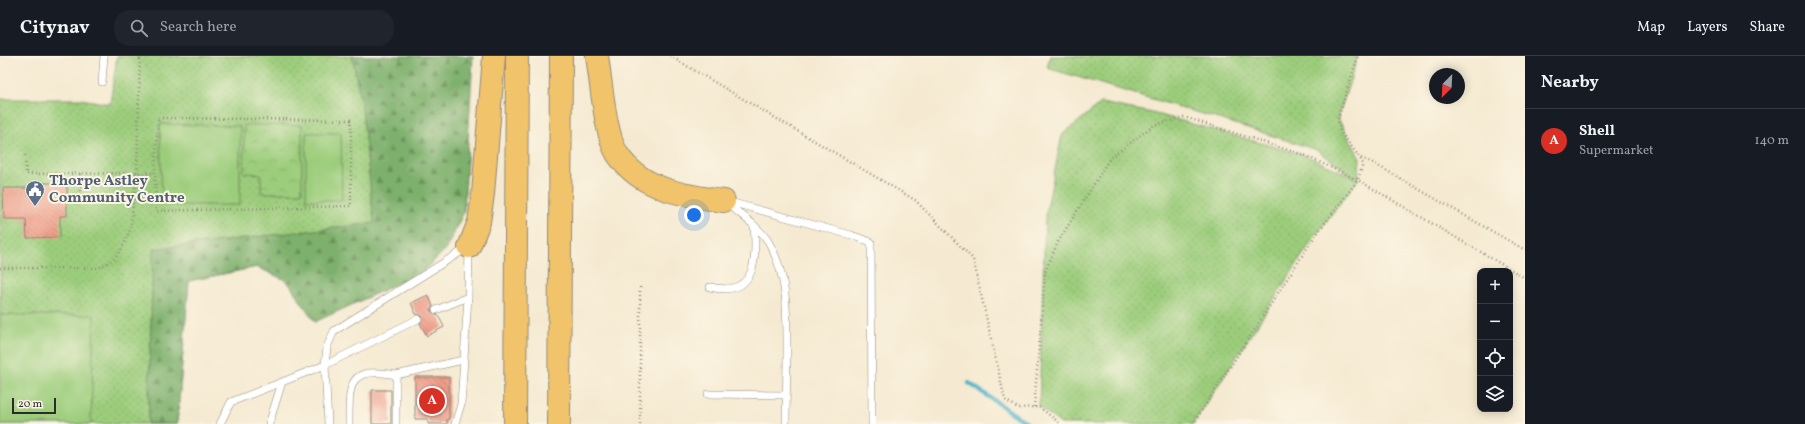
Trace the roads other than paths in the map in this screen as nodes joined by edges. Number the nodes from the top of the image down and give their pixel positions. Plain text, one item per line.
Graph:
1 (104, 56) edge
2 (494, 56) edge
3 (517, 56) edge
4 (561, 56) edge
5 (597, 56) edge
6 (102, 82) dead end
7 (724, 201) junction
8 (754, 224) junction
9 (469, 247) junction
10 (710, 287) dead end
11 (468, 297) junction
12 (436, 310) dead end
13 (418, 319) dead end
14 (463, 360) junction
15 (325, 365) junction
16 (396, 375) junction
17 (282, 382) junction
18 (708, 394) dead end
19 (786, 395) junction
20 (220, 424) edge
21 (269, 424) edge
22 (328, 424) edge
23 (349, 424) edge
24 (396, 424) edge
25 (455, 424) edge
26 (516, 424) edge
27 (559, 424) edge
28 (786, 424) edge
29 (872, 424) edge

1 - 6 lane
2 - 9 highway
3 - 26 highway
4 - 27 highway
5 - 7 highway
7 - 8 lane
7 - 29 lane
8 - 10 lane
8 - 19 lane
9 - 11 lane
9 - 15 lane
11 - 12 lane
11 - 14 lane
13 - 15 lane
14 - 16 lane
14 - 25 lane
15 - 17 lane
15 - 22 lane
16 - 23 lane
16 - 24 lane
17 - 20 lane
17 - 21 lane
18 - 19 lane
19 - 28 lane

